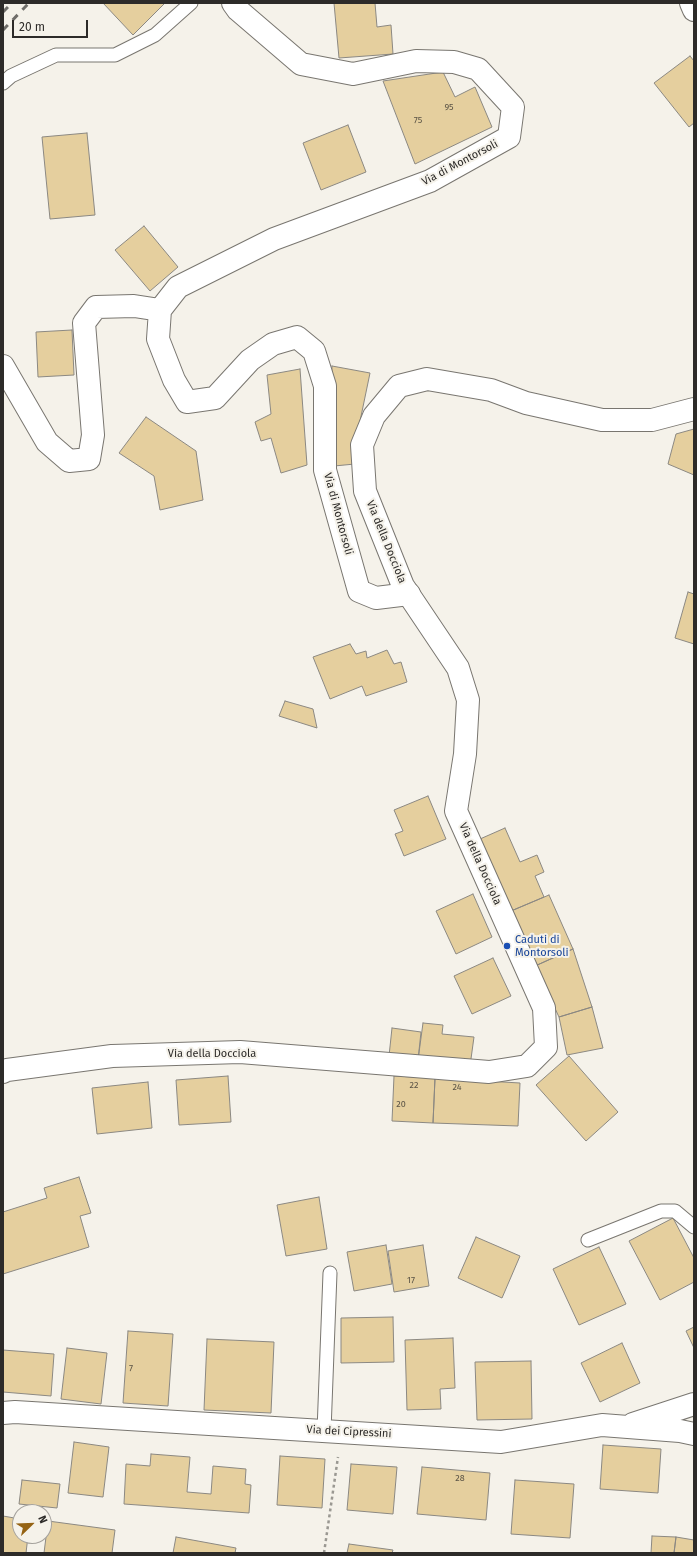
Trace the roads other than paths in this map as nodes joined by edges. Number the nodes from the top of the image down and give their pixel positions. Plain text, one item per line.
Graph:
1 (191, 3) edge
2 (233, 3) edge
3 (691, 3) edge
4 (694, 10) edge
5 (3, 83) edge
6 (160, 310) junction
7 (3, 366) edge
8 (694, 408) edge
9 (409, 594) junction
10 (3, 1072) edge
11 (694, 1227) edge
12 (588, 1240) dead end
13 (330, 1273) dead end
14 (694, 1404) edge
15 (3, 1413) edge
16 (624, 1427) junction
17 (333, 1431) junction
18 (694, 1434) edge

1 - 5 lane
2 - 6 street, Via di Montorsoli
3 - 4 street
6 - 7 street
6 - 9 street, Via di Montorsoli
8 - 9 street, Via della Docciola
9 - 10 street, Via della Docciola
11 - 12 lane
13 - 17 lane
14 - 16 street
15 - 17 street, Via dei Cipressini
16 - 17 street, Via dei Cipressini
16 - 18 street, Via dei Cipressini

